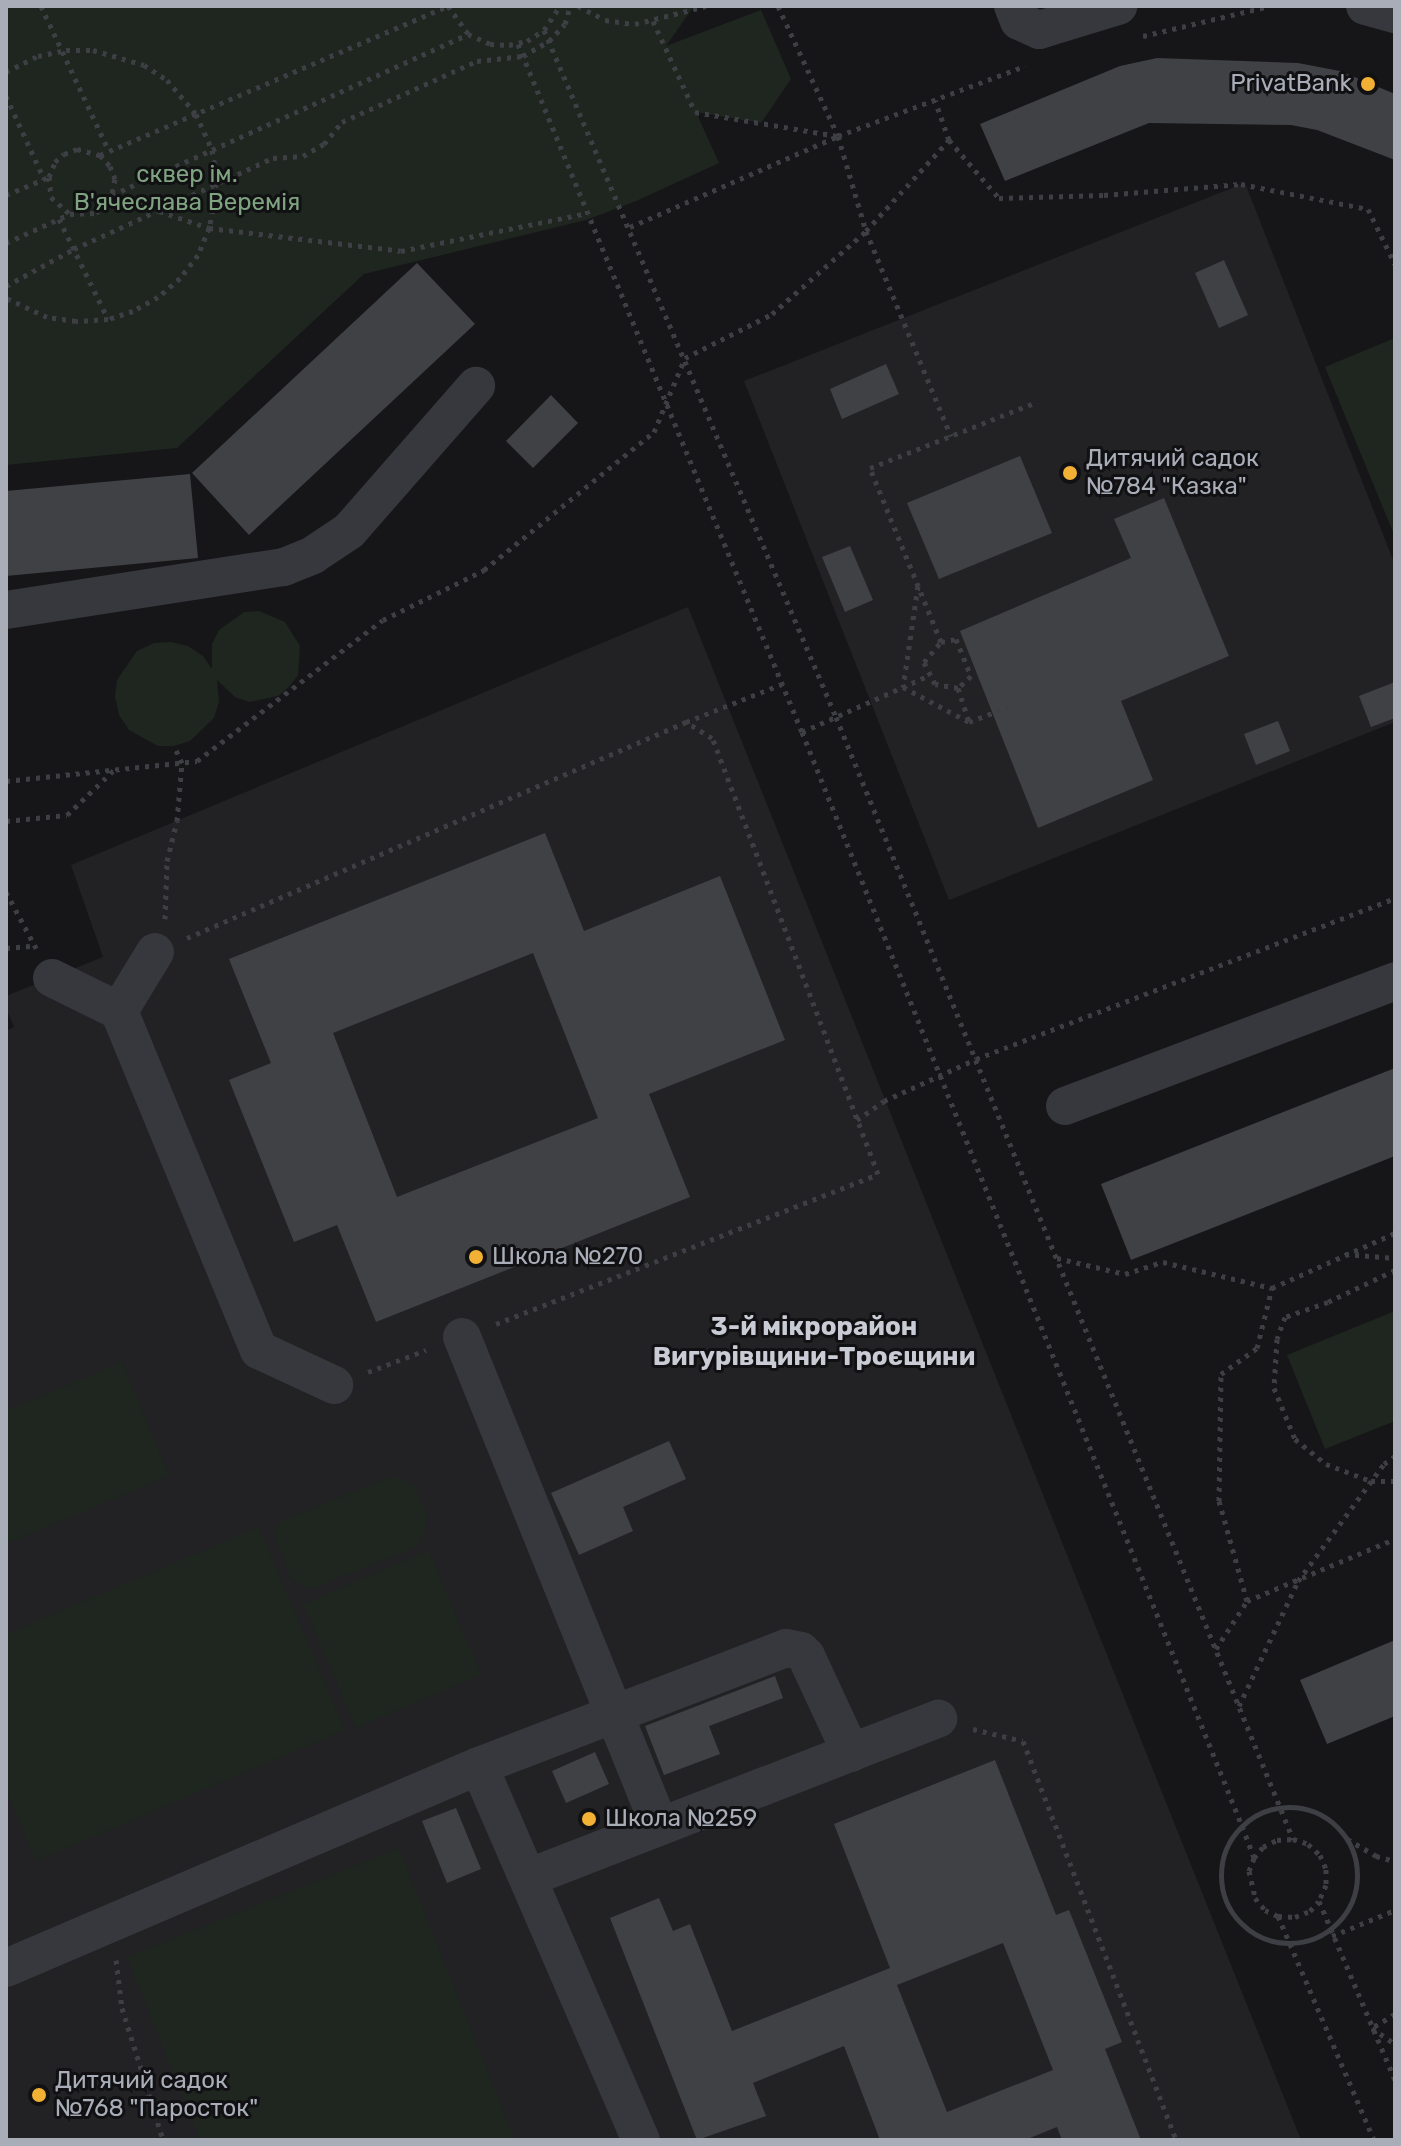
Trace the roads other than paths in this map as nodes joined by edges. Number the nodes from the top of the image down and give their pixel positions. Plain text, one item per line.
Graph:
1 (1118, 6) edge
2 (1365, 6) edge
3 (1395, 14) edge
4 (1035, 31) edge
5 (476, 386) dead end
6 (6, 610) edge
7 (160, 950) road end
8 (52, 978) road end
9 (1395, 981) edge
10 (119, 1011) junction
11 (1065, 1106) dead end
12 (462, 1337) road end
13 (334, 1385) road end
14 (615, 1716) junction
15 (938, 1719) road end
16 (851, 1753) junction
17 (479, 1766) junction
18 (660, 1827) junction
19 (530, 1877) junction
20 (6, 1968) edge
21 (641, 2140) edge

1 - 4 street
2 - 3 street
5 - 6 street
7 - 10 street
8 - 10 street
9 - 11 street
10 - 13 street
12 - 14 street
14 - 16 street
14 - 17 street
14 - 18 street
15 - 16 street
16 - 18 street
17 - 19 street
17 - 20 street
18 - 19 street
19 - 21 street

